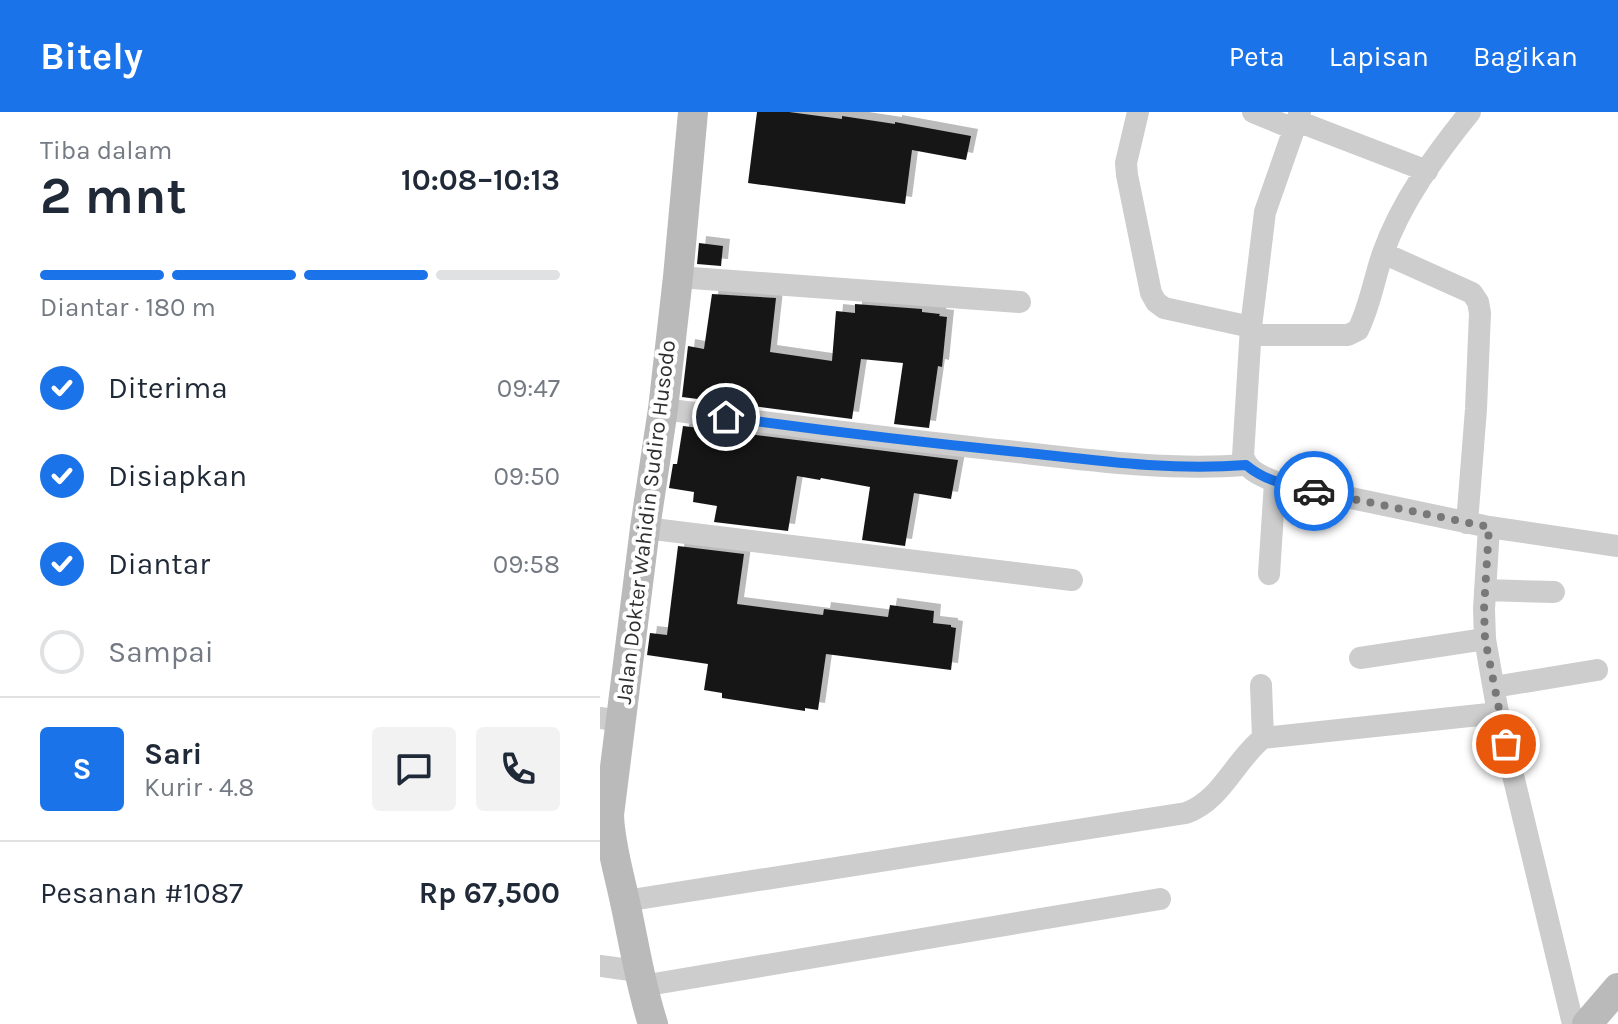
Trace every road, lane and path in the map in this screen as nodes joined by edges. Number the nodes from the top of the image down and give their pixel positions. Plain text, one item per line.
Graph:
1 (693, 112) edge
2 (1138, 112) edge
3 (1253, 112) edge
4 (1470, 112) edge
5 (1297, 121) edge
6 (1427, 171) junction
7 (1383, 253) junction
8 (678, 277) junction
9 (1020, 302) dead end
10 (1252, 331) junction
11 (663, 409) junction
12 (1246, 465) junction
13 (1275, 482) junction
14 (1478, 525) junction
15 (645, 528) junction
16 (1618, 546) edge
17 (1269, 574) dead end
18 (1072, 580) dead end
19 (1485, 590) junction
20 (1554, 592) dead end
21 (1485, 639) junction
22 (1360, 658) dead end
23 (1597, 670) dead end
24 (1261, 685) dead end
25 (1494, 687) junction
26 (1498, 713) junction
27 (610, 720) edge
28 (1263, 738) junction
29 (605, 830) edge
30 (1160, 899) dead end
31 (625, 901) junction
32 (600, 966) edge
33 (640, 978) junction
34 (1618, 988) edge
35 (653, 1024) edge
36 (1573, 1024) edge
37 (1587, 1024) edge

1 - 8 main road, Jalan Dokter Wahidin Sudiro Husodo
2 - 10 street
3 - 5 street
4 - 6 street
5 - 6 street
5 - 10 street
6 - 7 street
7 - 10 street
7 - 14 street
8 - 9 street
8 - 11 main road, Jalan Dokter Wahidin Sudiro Husodo
10 - 12 street
11 - 12 street
11 - 15 main road, Jalan Dokter Wahidin Sudiro Husodo
12 - 13 street
13 - 14 street
13 - 17 street
14 - 16 street
14 - 19 street
15 - 18 street
15 - 27 main road, Jalan Dokter Wahidin Sudiro Husodo
19 - 20 street
19 - 21 street
21 - 22 street
21 - 25 street
23 - 25 street
24 - 28 street
25 - 26 street
26 - 28 street
26 - 36 street
27 - 29 main road, Jalan Dokter Wahidin Sudiro Husodo
28 - 31 street
29 - 31 main road, Jalan Dokter Wahidin Sudiro Husodo
30 - 33 street
31 - 33 main road, Jalan Dokter Wahidin Sudiro Husodo
32 - 33 street
33 - 35 main road, Jalan Dokter Wahidin Sudiro Husodo
34 - 37 main road

